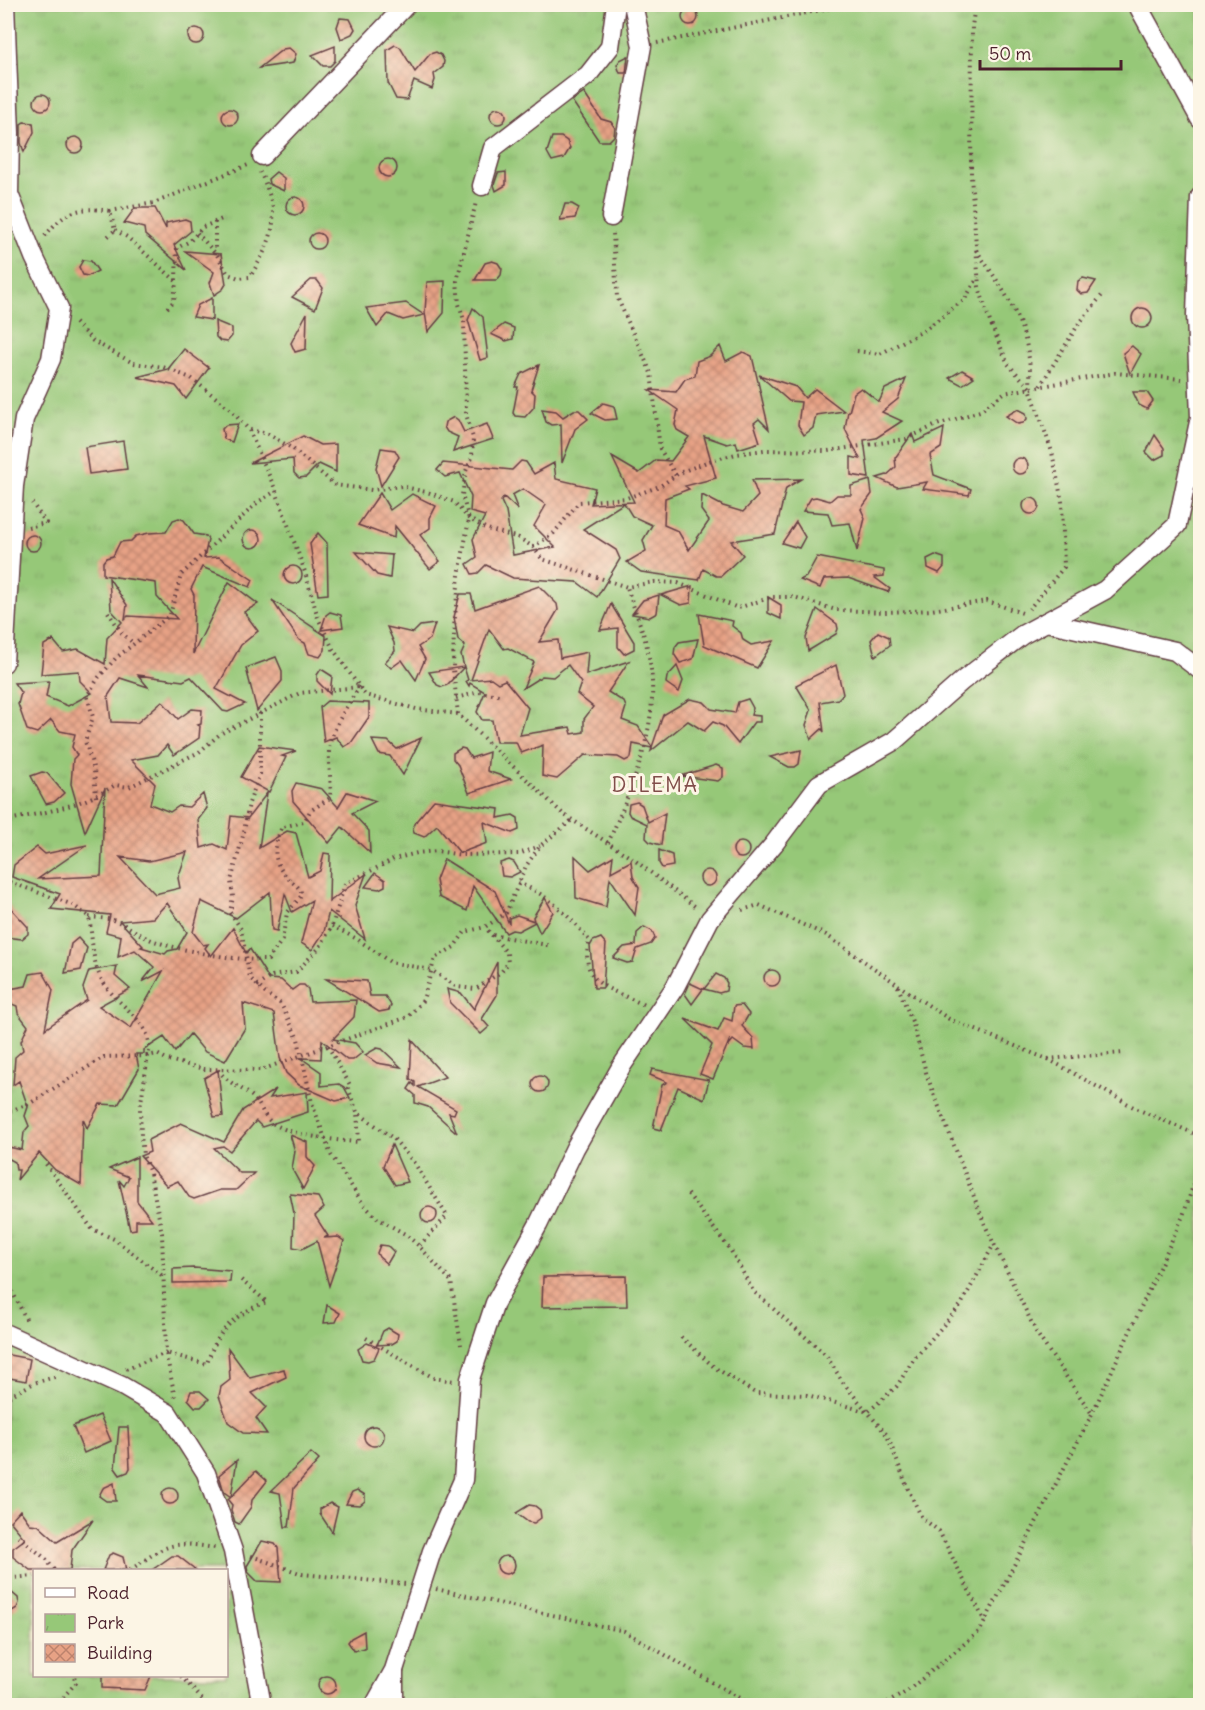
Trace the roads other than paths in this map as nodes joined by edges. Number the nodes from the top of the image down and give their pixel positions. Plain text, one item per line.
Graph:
1 (5, 4) edge
2 (407, 4) edge
3 (616, 4) edge
4 (633, 4) edge
5 (1137, 4) edge
6 (1200, 119) edge
7 (258, 159) road end
8 (482, 186) road end
9 (1200, 196) edge
10 (612, 218) road end
11 (1046, 622) junction
12 (4, 663) edge
13 (1200, 670) edge
14 (4, 1333) edge
15 (394, 1670) junction
16 (262, 1706) edge
17 (374, 1706) edge
18 (394, 1706) edge

1 - 12 street
2 - 7 street
3 - 8 street
4 - 10 street
5 - 6 street
9 - 11 street
11 - 13 street
11 - 15 street
14 - 16 street
15 - 17 street
15 - 18 street

